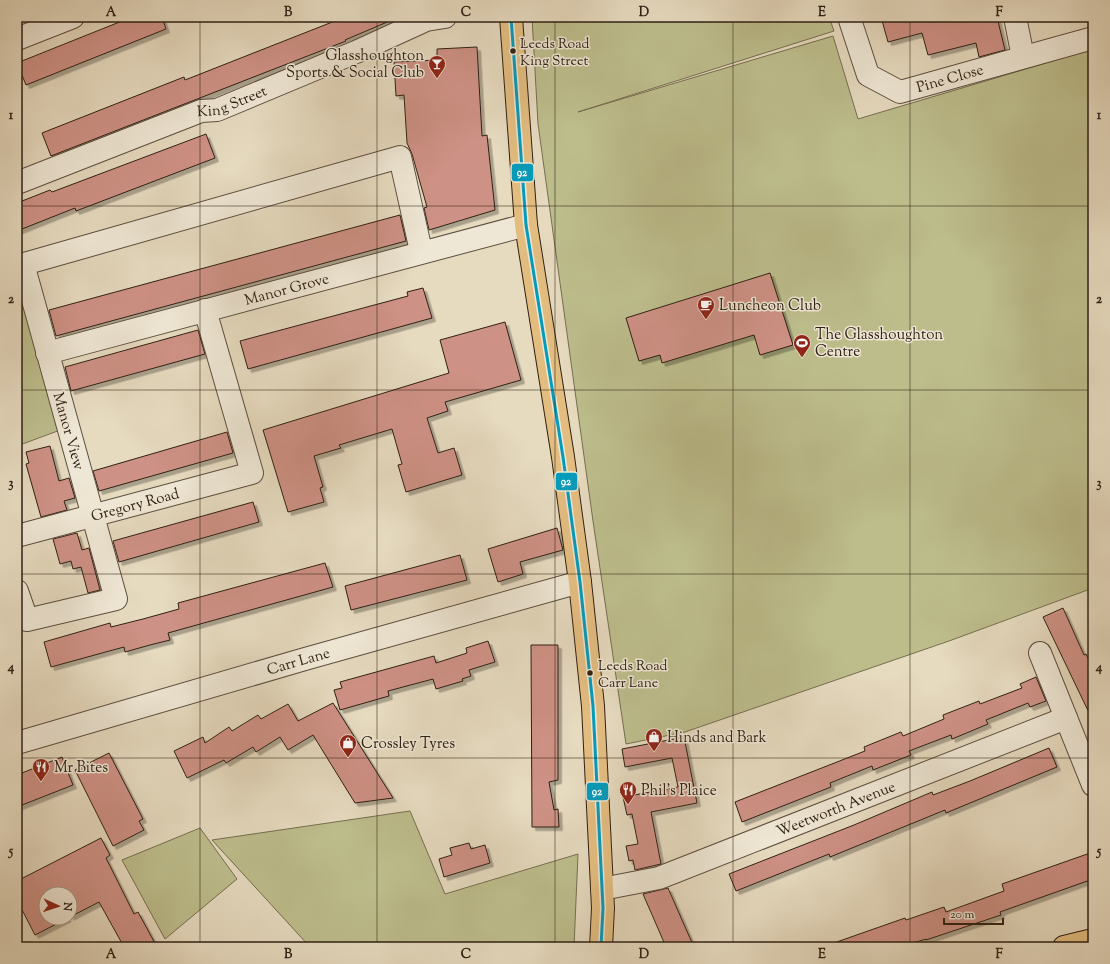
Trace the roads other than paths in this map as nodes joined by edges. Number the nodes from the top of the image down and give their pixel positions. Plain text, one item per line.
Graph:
1 (73, 17) edge
2 (445, 17) edge
3 (511, 17) edge
4 (849, 17) edge
5 (1015, 17) edge
6 (1093, 38) edge
7 (17, 39) edge
8 (1023, 57) junction
9 (17, 184) edge
10 (526, 225) junction
11 (421, 251) junction
12 (20, 265) edge
13 (205, 310) junction
14 (47, 353) junction
15 (93, 516) junction
16 (17, 536) edge
17 (580, 582) junction
18 (17, 591) edge
19 (1040, 653) dead end
20 (1066, 718) junction
21 (17, 743) edge
22 (1093, 785) edge
23 (602, 899) junction
24 (1093, 940) edge
25 (601, 947) edge
26 (613, 947) edge
27 (1064, 947) edge

1 - 7 street
2 - 9 street, King Street
3 - 10 main road
4 - 8 street, Pine Close
5 - 8 street
6 - 8 street, Pine Close
10 - 11 street, Manor Grove
10 - 17 main road
11 - 12 street
11 - 13 street, Manor Grove
12 - 14 street, Manor View
13 - 14 street, Manor Grove
13 - 15 street, Gregory Road
14 - 15 street, Manor View
15 - 16 street, Gregory Road
15 - 18 street, Manor View
17 - 21 street, Carr Lane
17 - 23 main road
19 - 20 street
20 - 22 street
20 - 23 street, Weetworth Avenue
23 - 25 main road
23 - 26 main road
24 - 27 main road

